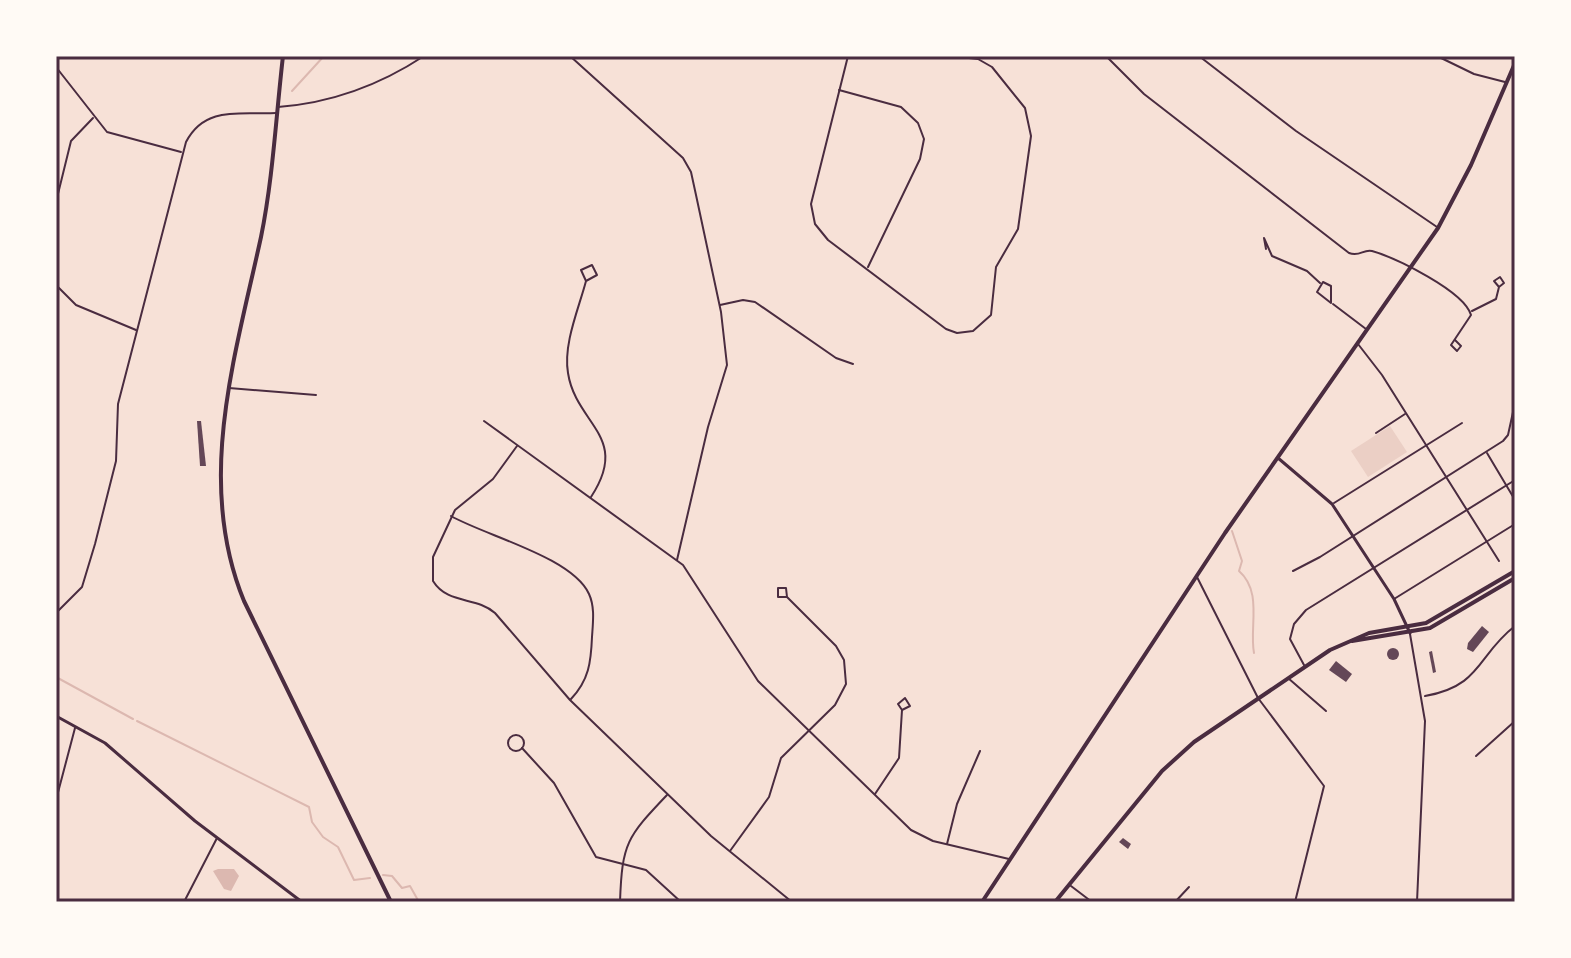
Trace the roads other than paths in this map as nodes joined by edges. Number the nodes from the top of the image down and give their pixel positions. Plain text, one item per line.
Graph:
1 (283, 56) edge
2 (424, 56) edge
3 (570, 56) edge
4 (848, 56) edge
5 (951, 56) edge
6 (1106, 56) edge
7 (1199, 56) edge
8 (1437, 56) edge
9 (1515, 63) edge
10 (56, 67) edge
11 (1507, 82) junction
12 (839, 90) junction
13 (277, 110) junction
14 (93, 118) junction
15 (183, 153) junction
16 (56, 202) edge
17 (1438, 228) junction
18 (1266, 249) dead end
19 (868, 269) junction
20 (1410, 269) junction
21 (586, 281) junction
22 (1320, 283) junction
23 (56, 285) edge
24 (1499, 287) dead end
25 (58, 292) edge
26 (1331, 303) junction
27 (719, 305) junction
28 (1470, 311) junction
29 (1367, 329) junction
30 (137, 331) junction
31 (1455, 340) dead end
32 (1358, 344) junction
33 (853, 364) dead end
34 (228, 388) junction
35 (316, 395) dead end
36 (1515, 403) edge
37 (1406, 413) junction
38 (484, 421) dead end
39 (1462, 423) dead end
40 (1510, 425) junction
41 (1515, 428) edge
42 (1376, 433) dead end
43 (518, 445) junction
44 (1426, 445) junction
45 (1486, 452) junction
46 (1278, 458) junction
47 (1447, 477) junction
48 (1515, 480) edge
49 (1506, 485) junction
50 (591, 498) junction
51 (1515, 500) edge
52 (1332, 504) junction
53 (1467, 509) junction
54 (451, 516) junction
55 (1515, 524) edge
56 (1353, 535) junction
57 (1487, 541) junction
58 (677, 561) junction
59 (1499, 561) dead end
60 (1374, 568) junction
61 (1293, 571) dead end
62 (1515, 571) edge
63 (1196, 576) junction
64 (1515, 578) edge
65 (787, 597) dead end
66 (1394, 599) junction
67 (56, 613) edge
68 (1515, 626) edge
69 (1409, 630) junction
70 (1305, 666) junction
71 (1287, 678) junction
72 (1423, 696) junction
73 (1258, 698) junction
74 (570, 700) junction
75 (902, 710) dead end
76 (1326, 711) dead end
77 (56, 716) edge
78 (1515, 721) edge
79 (76, 726) junction
80 (808, 730) junction
81 (522, 748) junction
82 (980, 751) dead end
83 (1476, 756) dead end
84 (668, 794) junction
85 (874, 795) junction
86 (56, 800) edge
87 (217, 837) junction
88 (947, 845) junction
89 (729, 852) junction
90 (1010, 859) junction
91 (622, 864) junction
92 (1070, 885) junction
93 (1189, 887) dead end
94 (1178, 901) edge
95 (184, 902) edge
96 (302, 902) edge
97 (391, 902) edge
98 (620, 902) edge
99 (681, 902) edge
100 (792, 902) edge
101 (982, 902) edge
102 (1055, 902) edge
103 (1092, 902) edge
104 (1295, 902) edge
105 (1417, 902) edge

1 - 13 main road
2 - 13 street
3 - 27 street
4 - 12 street
5 - 19 street
6 - 20 street
7 - 17 street
8 - 11 street
9 - 11 main road
10 - 14 street
11 - 17 main road
12 - 19 street
12 - 19 street
13 - 15 street
13 - 34 main road
14 - 15 street
14 - 16 street
15 - 30 street
17 - 20 main road
18 - 22 street
20 - 28 street
20 - 29 main road
21 - 21 street
21 - 50 street
22 - 26 street
22 - 26 street
23 - 25 street
24 - 28 street
25 - 30 street
26 - 29 street
27 - 33 street
27 - 58 street
28 - 31 street
29 - 32 main road
30 - 67 street
32 - 37 street
32 - 46 main road
34 - 35 street
34 - 97 main road
36 - 40 street
37 - 42 street
37 - 44 street
38 - 43 street
39 - 44 street
40 - 41 street
40 - 45 street
43 - 50 street
43 - 54 street
44 - 47 street
44 - 52 street
45 - 47 street
45 - 49 street
46 - 52 street
46 - 63 main road
47 - 53 street
47 - 56 street
48 - 49 street
49 - 51 street
49 - 53 street
50 - 58 street
52 - 56 street
53 - 57 street
53 - 60 street
54 - 74 street
54 - 74 street
55 - 57 street
56 - 60 street
56 - 61 street
57 - 59 street
57 - 66 street
58 - 80 street
60 - 66 street
60 - 70 street
62 - 69 main road
63 - 73 street
63 - 90 main road
64 - 69 main road
65 - 80 street
66 - 69 street
68 - 72 street
69 - 70 main road
69 - 72 street
70 - 71 main road
71 - 73 main road
71 - 76 street
72 - 105 street
73 - 92 main road
73 - 104 street
74 - 84 street
75 - 85 street
77 - 79 street
78 - 83 street
79 - 86 street
79 - 87 street
80 - 85 street
80 - 89 street
81 - 81 street
81 - 91 street
82 - 88 street
84 - 89 street
84 - 91 street
85 - 88 street
87 - 95 street
87 - 96 street
88 - 90 street
89 - 100 street
90 - 101 main road
91 - 98 street
91 - 99 street
92 - 102 main road
92 - 103 street
93 - 94 street

